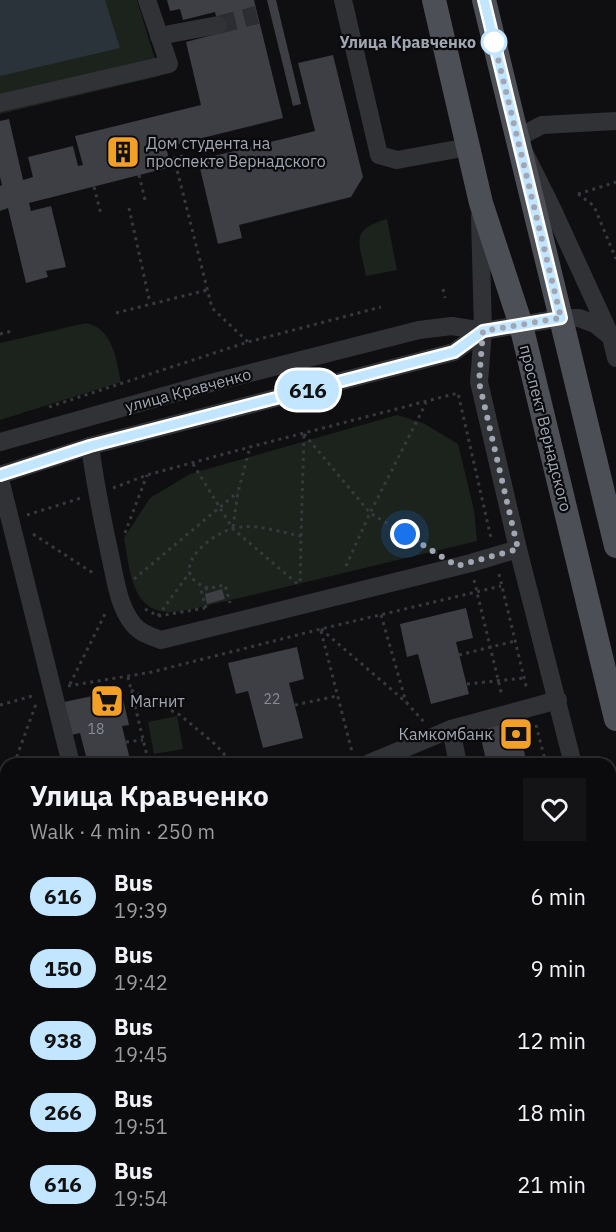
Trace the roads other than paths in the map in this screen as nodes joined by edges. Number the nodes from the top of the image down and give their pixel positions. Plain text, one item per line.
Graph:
1 (147, 0) edge
2 (343, 0) edge
3 (434, 0) edge
4 (484, 0) edge
5 (218, 25) tunnel mouth
6 (159, 36) junction
7 (0, 103) edge
8 (616, 121) edge
9 (518, 138) junction
10 (468, 147) junction
11 (481, 203) junction
12 (561, 318) junction
13 (521, 325) junction
14 (483, 331) junction
15 (611, 337) junction
16 (616, 358) edge
17 (293, 362) junction
18 (301, 392) junction
19 (137, 404) junction
20 (143, 432) junction
21 (0, 442) edge
22 (90, 446) junction
23 (0, 477) edge
24 (616, 546) edge
25 (518, 549) junction
26 (558, 700) junction
27 (616, 719) edge
28 (443, 733) junction
29 (70, 758) edge
30 (382, 758) edge
31 (455, 758) edge
32 (572, 758) edge

1 - 6 street
2 - 10 street
3 - 10 main road, проспект Вернадского
4 - 9 main road
5 - 6 street
6 - 7 street
8 - 9 street
9 - 12 main road
9 - 15 street
10 - 11 main road, проспект Вернадского
11 - 13 main road, проспект Вернадского
11 - 14 street
12 - 13 street, улица Кравченко
12 - 15 street, улица Кравченко
12 - 24 main road
13 - 14 street, улица Кравченко
13 - 27 main road, проспект Вернадского
14 - 17 street, улица Кравченко
14 - 18 street, улица Кравченко
14 - 25 street
15 - 16 street
17 - 18 street
17 - 19 street, улица Кравченко
18 - 20 street, улица Кравченко
19 - 20 street
19 - 21 street, улица Кравченко
20 - 22 street, улица Кравченко
22 - 23 street, улица Кравченко
22 - 25 street
23 - 29 street
25 - 26 street
26 - 28 street
26 - 32 street
28 - 30 street
28 - 31 street

